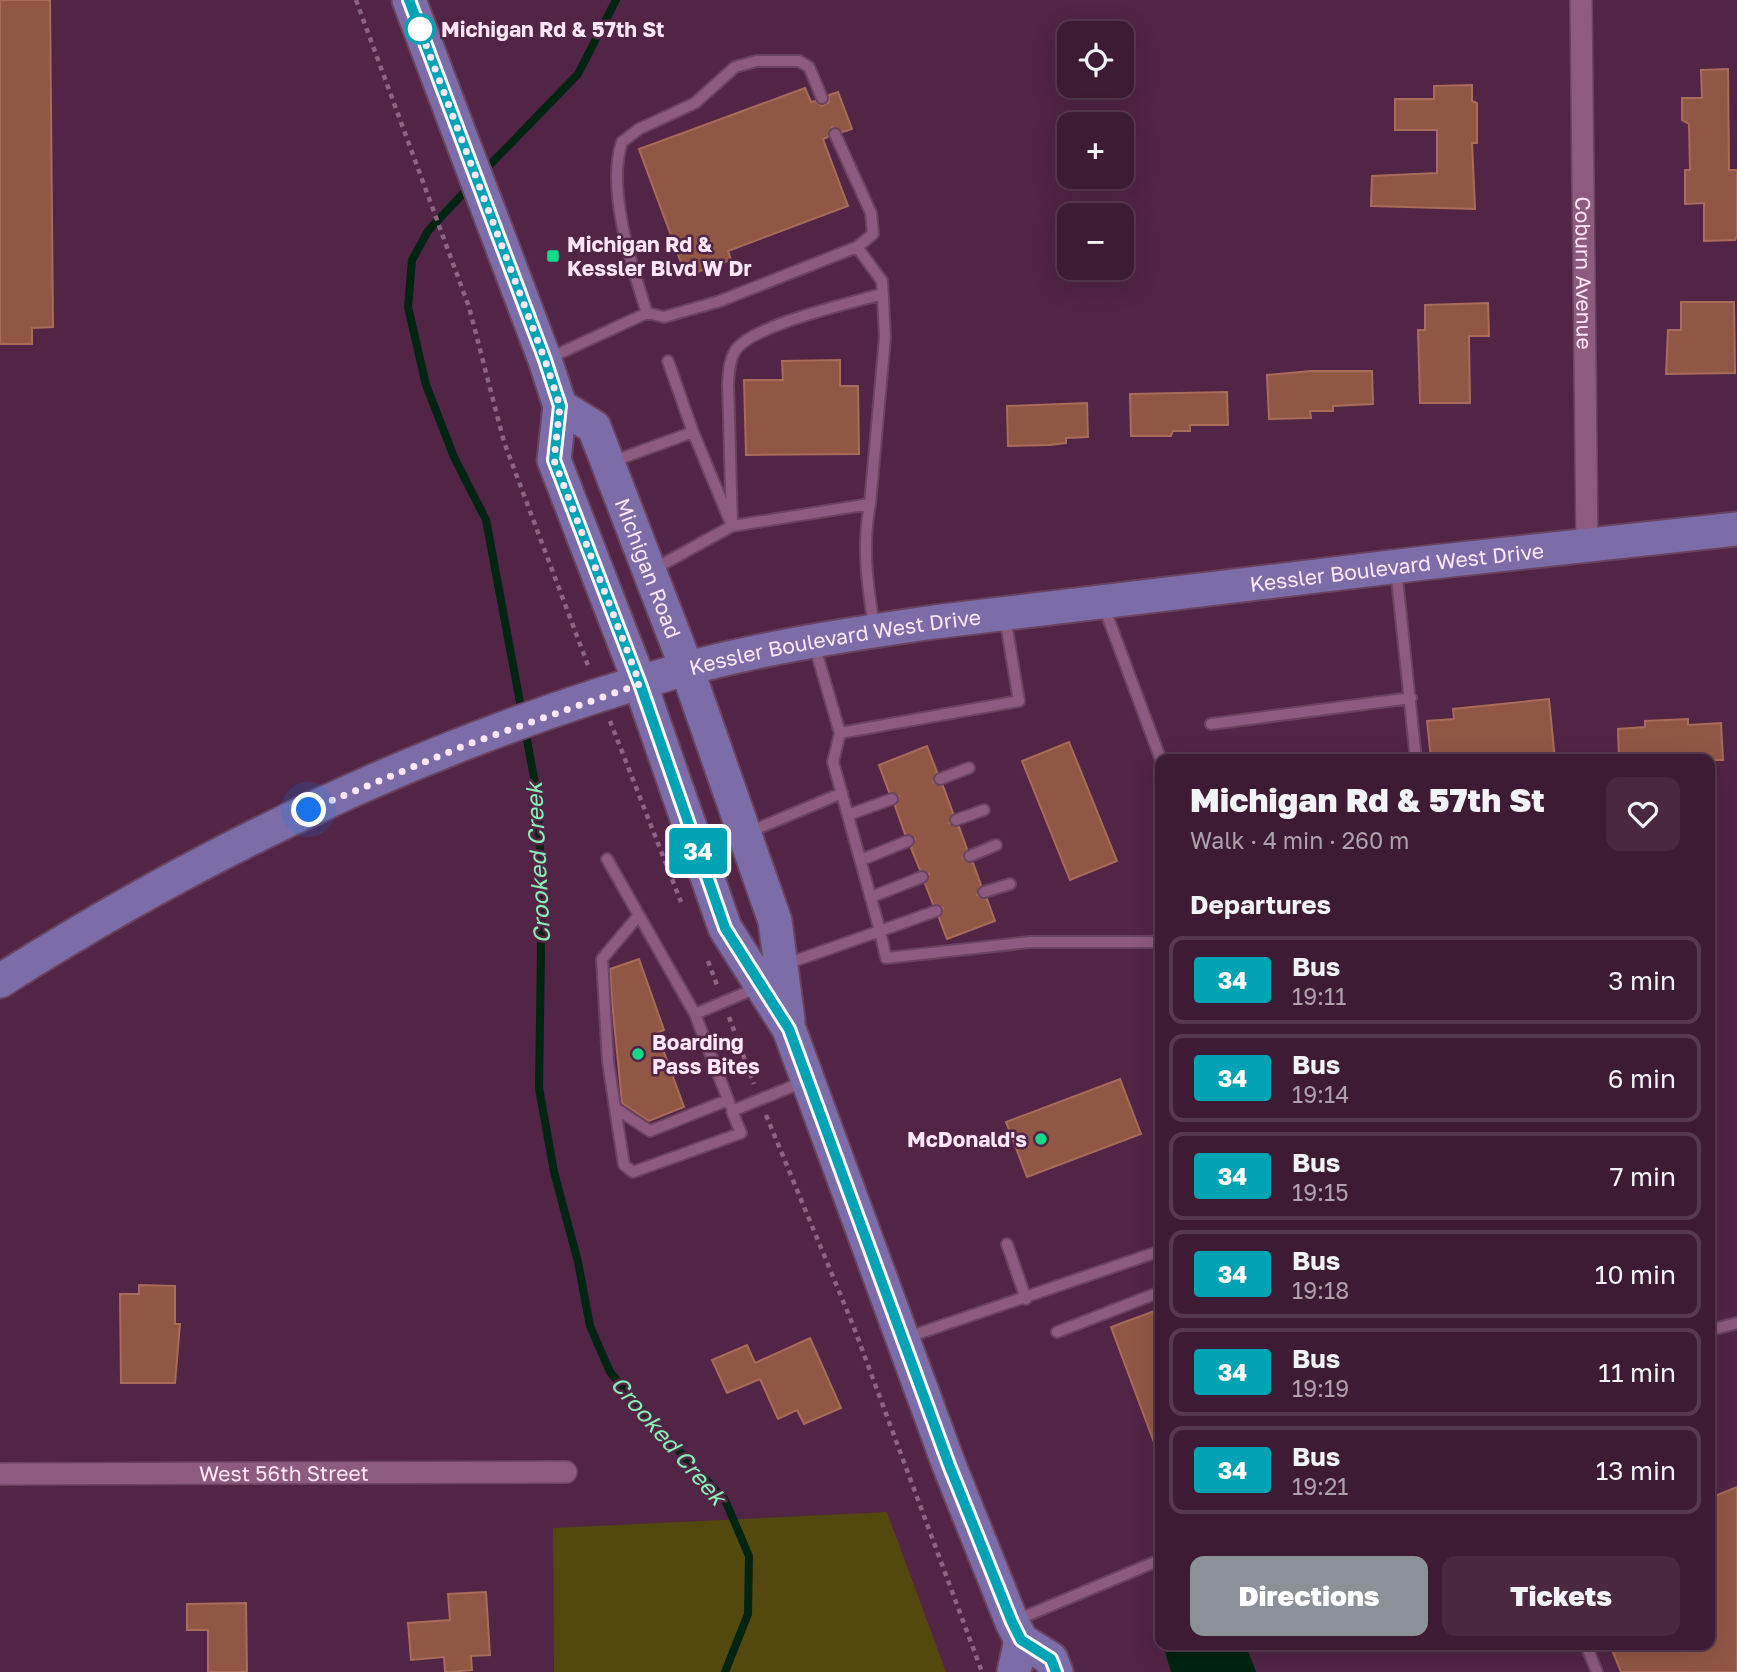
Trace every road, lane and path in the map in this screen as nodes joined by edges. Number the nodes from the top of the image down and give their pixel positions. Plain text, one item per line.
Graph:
1 (356, 0) edge
2 (409, 0) edge
3 (1581, 0) edge
4 (822, 98) dead end
5 (835, 134) dead end
6 (857, 247) junction
7 (883, 294) junction
8 (647, 313) junction
9 (545, 360) junction
10 (668, 361) dead end
11 (560, 406) junction
12 (693, 432) junction
13 (608, 463) junction
14 (870, 504) junction
15 (732, 526) junction
16 (1737, 529) edge
17 (1587, 546) junction
18 (1396, 566) junction
19 (650, 570) junction
20 (1102, 601) junction
21 (1005, 613) junction
22 (874, 631) junction
23 (813, 642) junction
24 (687, 669) junction
25 (640, 684) junction
26 (1410, 698) junction
27 (590, 699) junction
28 (1211, 724) dead end
29 (840, 733) junction
30 (1159, 754) edge
31 (1415, 754) edge
32 (969, 768) dead end
33 (940, 779) dead end
34 (842, 793) junction
35 (892, 799) dead end
36 (984, 810) dead end
37 (848, 815) junction
38 (956, 820) dead end
39 (745, 834) junction
40 (908, 841) dead end
41 (996, 845) dead end
42 (970, 856) dead end
43 (607, 859) dead end
44 (861, 860) junction
45 (922, 877) dead end
46 (1010, 884) dead end
47 (984, 892) dead end
48 (871, 897) junction
49 (936, 911) dead end
50 (686, 912) dead end
51 (639, 915) junction
52 (880, 931) junction
53 (1155, 942) edge
54 (707, 957) dead end
55 (771, 976) junction
56 (0, 981) edge
57 (724, 1003) junction
58 (695, 1014) junction
59 (808, 1080) junction
60 (728, 1100) junction
61 (760, 1100) junction
62 (615, 1108) junction
63 (732, 1111) junction
64 (1007, 1244) dead end
65 (1155, 1253) edge
66 (1155, 1294) edge
67 (1026, 1298) junction
68 (1737, 1323) edge
69 (1715, 1329) edge
70 (1056, 1332) dead end
71 (902, 1339) junction
72 (566, 1472) dead end
73 (0, 1475) edge
74 (1155, 1563) edge
75 (1016, 1645) edge
76 (1588, 1650) edge
77 (982, 1672) edge
78 (1056, 1672) edge
79 (1597, 1672) edge

1 - 27 path
2 - 9 main road, Michigan Road
3 - 17 street, Coburn Avenue
4 - 8 lane
5 - 6 lane
6 - 7 lane
6 - 8 lane
7 - 14 lane
7 - 15 lane
8 - 9 lane
9 - 11 main road, Michigan Road
10 - 12 lane
11 - 13 main road, Michigan Road
11 - 25 main road, Michigan Road
12 - 13 lane
12 - 15 lane
13 - 19 main road, Michigan Road
14 - 15 lane
14 - 22 lane
15 - 19 lane
16 - 17 main road, Kessler Boulevard West Drive
17 - 18 main road, Kessler Boulevard West Drive
18 - 20 main road, Kessler Boulevard West Drive
18 - 26 lane
19 - 24 main road, Michigan Road
20 - 21 main road, Kessler Boulevard West Drive
20 - 30 lane
21 - 22 main road, Kessler Boulevard West Drive
21 - 29 lane
22 - 23 main road, Kessler Boulevard West Drive
23 - 24 main road, Kessler Boulevard West Drive
23 - 29 lane
24 - 25 main road, Kessler Boulevard West Drive
24 - 39 main road, Michigan Road
25 - 27 main road, Kessler Boulevard West Drive
25 - 55 main road, Michigan Road
26 - 28 lane
26 - 31 lane
27 - 50 path
27 - 56 main road, Kessler Boulevard West Drive
29 - 34 lane
32 - 33 lane
34 - 37 lane
34 - 39 lane
35 - 37 lane
36 - 38 lane
37 - 44 lane
39 - 55 main road, Michigan Road
40 - 44 lane
41 - 42 lane
43 - 51 lane
44 - 48 lane
45 - 48 lane
46 - 47 lane
48 - 52 lane
49 - 52 lane
51 - 58 lane
51 - 62 lane
52 - 53 lane
52 - 55 lane
54 - 57 path
55 - 57 lane
55 - 59 main road, Michigan Road
57 - 58 lane
57 - 61 path
58 - 60 lane
59 - 61 lane
59 - 71 main road, Michigan Road
60 - 62 lane
60 - 63 lane
61 - 63 lane
61 - 77 path
62 - 63 lane
64 - 67 lane
65 - 67 lane
66 - 70 lane
67 - 71 lane
68 - 69 lane
71 - 75 main road, Michigan Road
72 - 73 street, West 56th Street
74 - 75 lane
75 - 78 main road
76 - 79 lane

